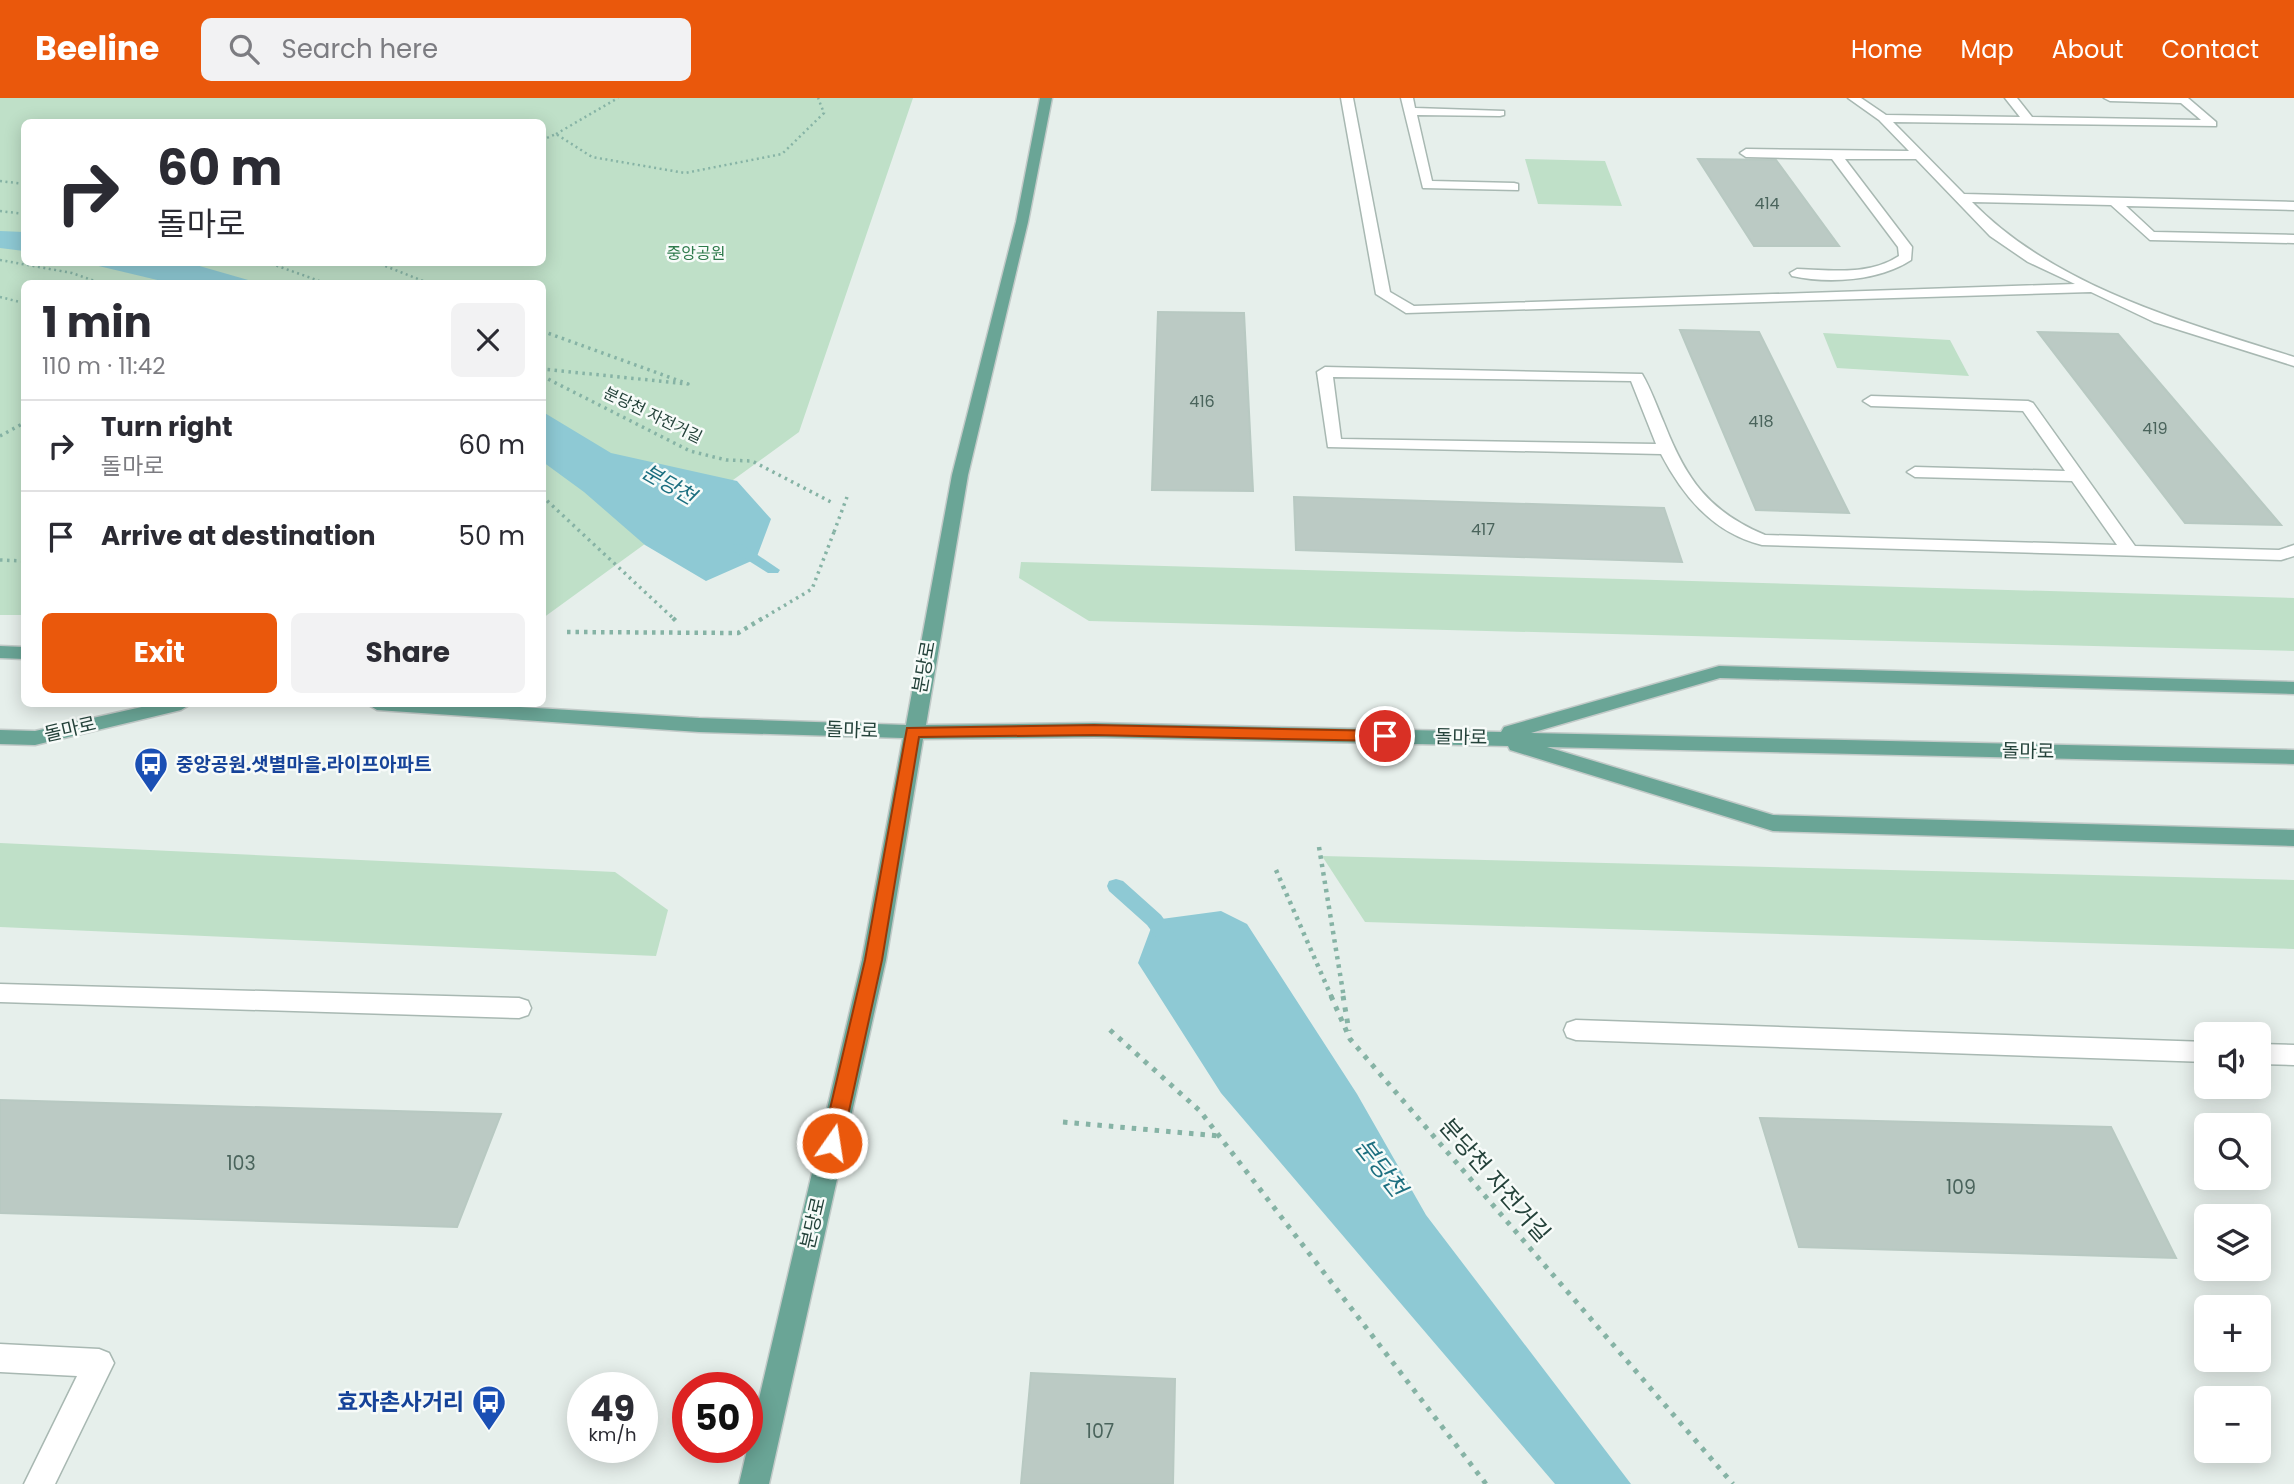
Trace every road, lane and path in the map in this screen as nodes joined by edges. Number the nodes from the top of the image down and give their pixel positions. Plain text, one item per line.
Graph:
1 (618, 98) edge
2 (818, 98) edge
3 (1046, 98) edge
4 (1347, 98) edge
5 (1407, 98) edge
6 (1854, 98) edge
7 (2011, 98) edge
8 (2110, 98) edge
9 (1410, 111) junction
10 (1500, 113) dead end
11 (1883, 118) junction
12 (2029, 121) junction
13 (556, 134) junction
14 (546, 138) edge
15 (1746, 153) dead end
16 (1836, 155) junction
17 (1917, 155) junction
18 (0, 181) edge
19 (21, 184) edge
20 (1514, 187) dead end
21 (1960, 198) junction
22 (2115, 202) junction
23 (2294, 206) edge
24 (0, 211) edge
25 (21, 214) edge
26 (2294, 239) edge
27 (0, 260) edge
28 (21, 264) edge
29 (33, 266) edge
30 (277, 266) edge
31 (387, 266) edge
32 (397, 266) edge
33 (396, 269) junction
34 (1797, 274) dead end
35 (92, 280) edge
36 (317, 280) edge
37 (422, 280) edge
38 (2090, 288) junction
39 (0, 297) edge
40 (21, 302) edge
41 (546, 332) edge
42 (2294, 362) edge
43 (546, 369) edge
44 (546, 378) edge
45 (1871, 401) dead end
46 (21, 425) edge
47 (1, 435) edge
48 (1667, 449) junction
49 (1915, 472) dead end
50 (2077, 476) junction
51 (847, 497) dead end
52 (546, 500) edge
53 (831, 502) dead end
54 (2294, 550) edge
55 (2130, 551) junction
56 (0, 560) edge
57 (21, 561) edge
58 (677, 621) dead end
59 (567, 632) dead end
60 (0, 652) edge
61 (21, 653) edge
62 (2294, 688) edge
63 (168, 707) edge
64 (423, 707) edge
65 (912, 732) junction
66 (0, 737) edge
67 (1492, 738) junction
68 (2294, 757) edge
69 (2294, 838) edge
70 (1319, 847) dead end
71 (1276, 870) dead end
72 (0, 993) edge
73 (519, 1009) dead end
74 (1110, 1030) dead end
75 (1576, 1030) dead end
76 (1350, 1039) junction
77 (2194, 1052) edge
78 (2271, 1054) edge
79 (2294, 1055) edge
80 (1063, 1122) dead end
81 (1219, 1136) junction
82 (0, 1358) edge
83 (39, 1484) edge
84 (754, 1484) edge
85 (1486, 1484) edge
86 (1733, 1484) edge

1 - 13 path
2 - 13 path
3 - 65 main road, 분당로
4 - 38 lane
5 - 9 lane
6 - 11 lane
7 - 12 lane
8 - 12 lane
9 - 10 lane
9 - 20 lane
11 - 12 lane
11 - 17 lane
13 - 14 path
15 - 16 lane
16 - 17 lane
16 - 34 lane
17 - 21 lane
18 - 19 path
21 - 22 lane
21 - 38 lane
22 - 23 lane
22 - 26 lane
24 - 25 path
27 - 28 path
29 - 35 path
30 - 36 path
31 - 33 path
32 - 33 path
33 - 37 path
38 - 42 lane
39 - 40 path
41 - 43 path
44 - 53 path, 분당천 자전거길
45 - 50 lane
46 - 47 path
48 - 48 lane
48 - 55 lane
49 - 50 lane
50 - 55 lane
51 - 59 path, bridge
52 - 58 path
54 - 55 lane
56 - 57 path
60 - 61 main road
62 - 67 main road
63 - 66 main road, 돌마로
64 - 65 main road, 돌마로
65 - 67 main road, 돌마로
65 - 84 main road, 분당로
67 - 68 main road, 돌마로
67 - 69 main road
70 - 76 path
71 - 76 path, 분당천 자전거길
72 - 73 lane
74 - 81 path
75 - 77 lane
76 - 86 path, 분당천 자전거길
78 - 79 lane
80 - 81 path
81 - 85 path
82 - 83 lane

